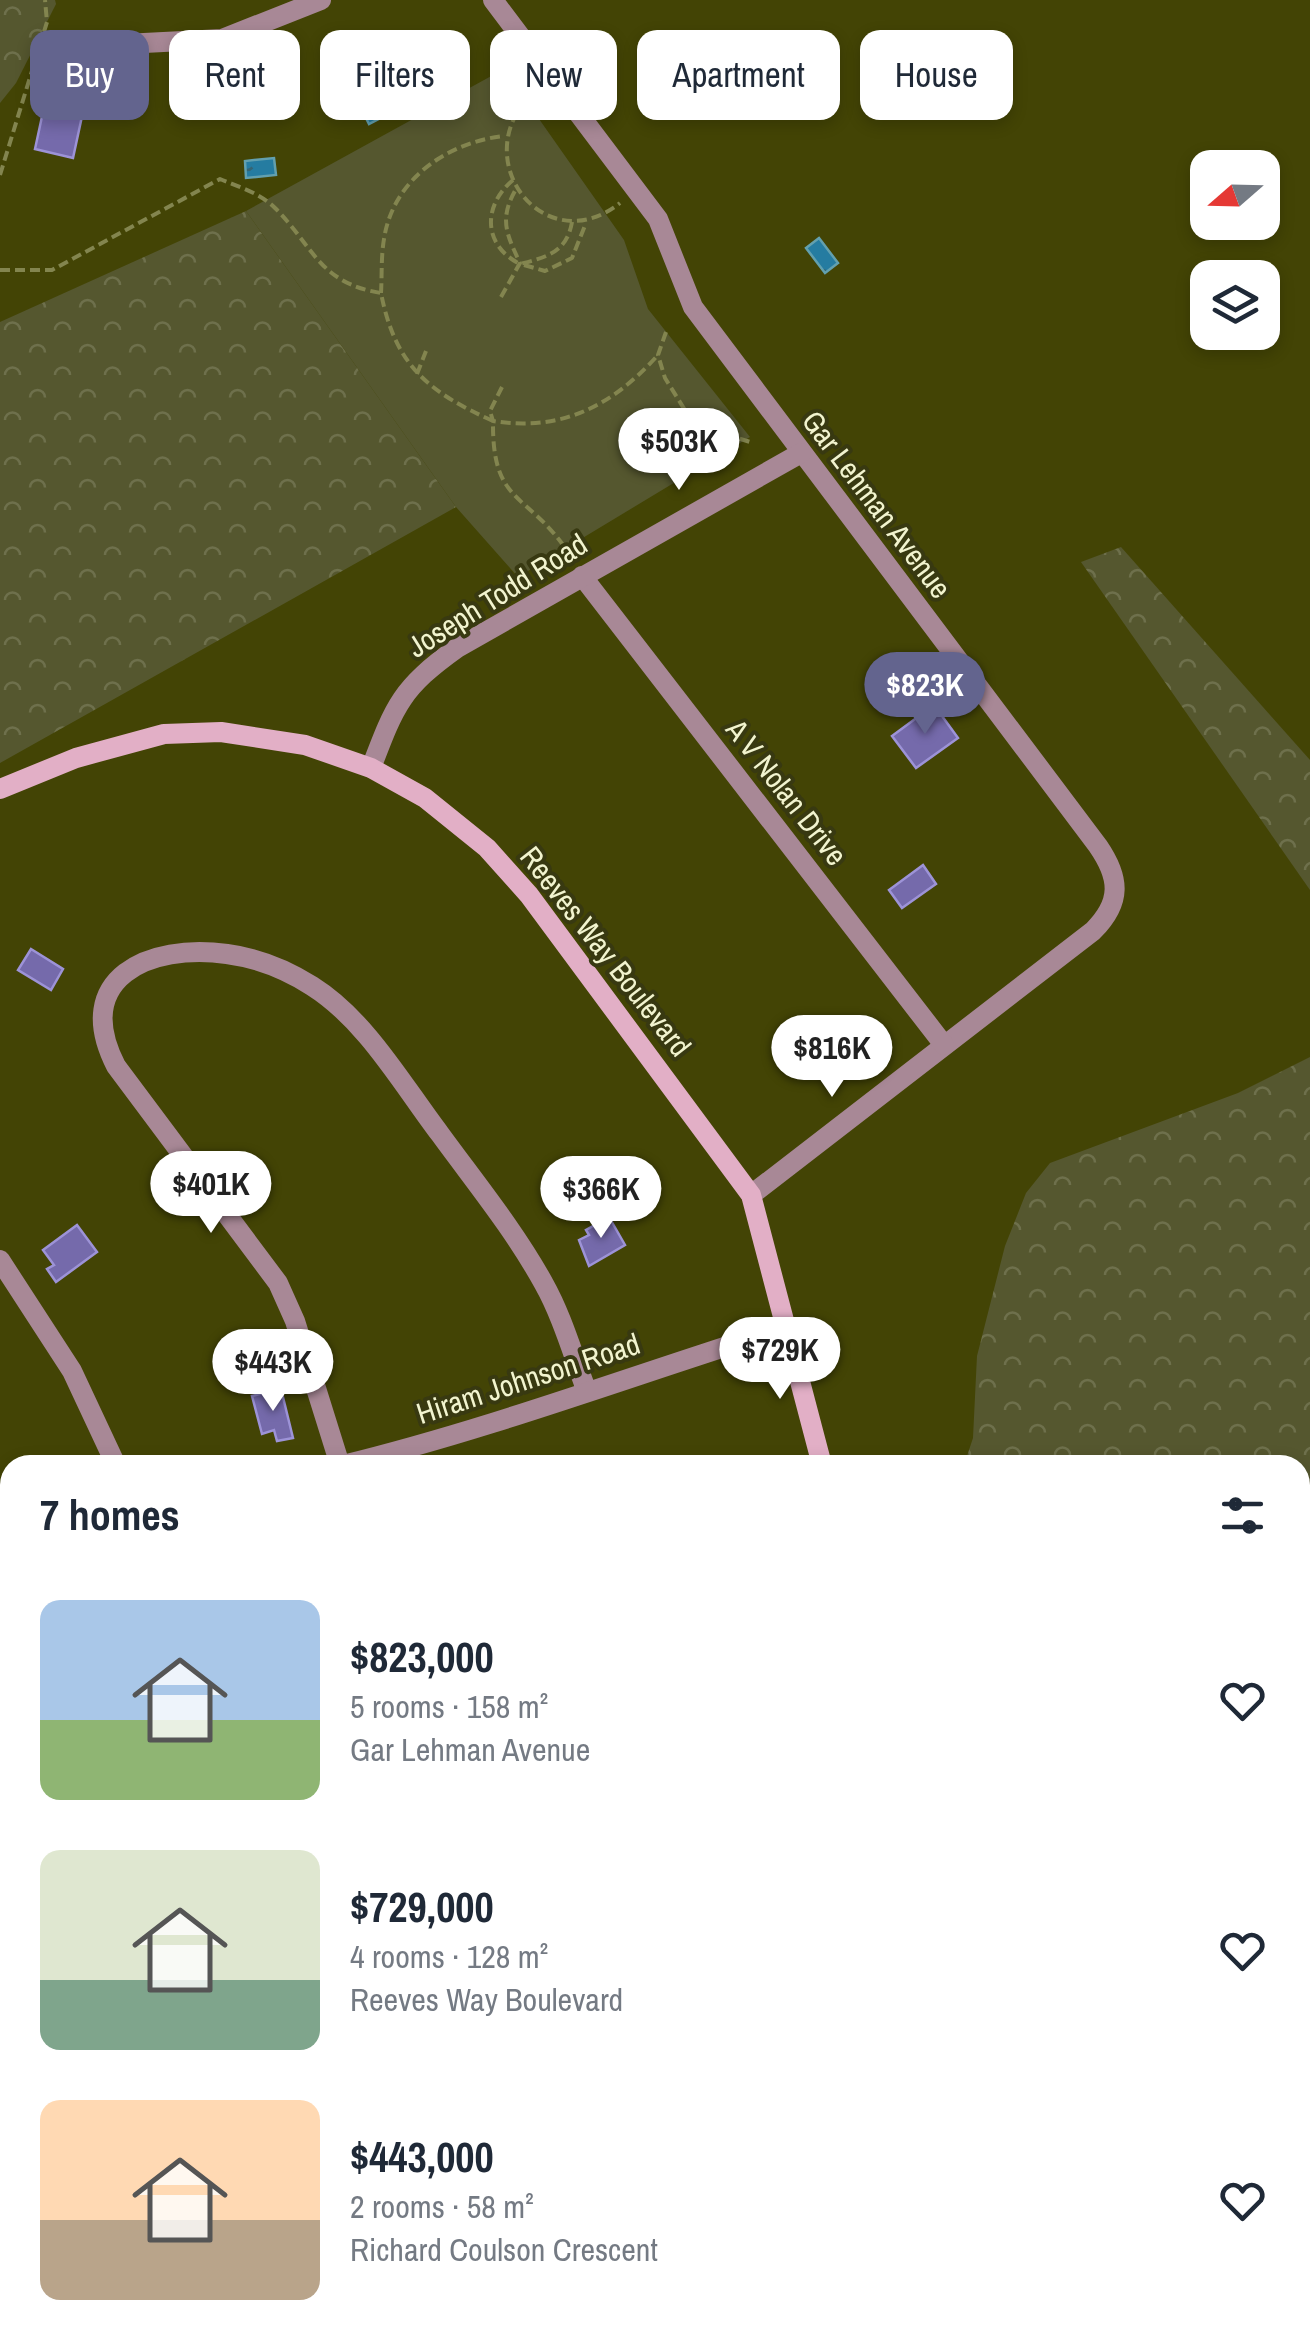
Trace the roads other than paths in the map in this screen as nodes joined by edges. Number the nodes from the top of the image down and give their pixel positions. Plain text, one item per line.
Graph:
1 (322, 0) edge
2 (493, 0) edge
3 (149, 43) edge
4 (801, 453) junction
5 (582, 576) junction
6 (371, 768) junction
7 (0, 790) edge
8 (944, 1045) junction
9 (750, 1195) junction
10 (0, 1260) edge
11 (787, 1327) junction
12 (586, 1389) junction
13 (111, 1455) edge
14 (339, 1455) edge
15 (380, 1455) edge
16 (819, 1455) edge

1 - 3 street
2 - 4 street, Gar Lehman Avenue
4 - 5 street, Joseph Todd Road
4 - 8 street, Gar Lehman Avenue
5 - 6 street, Joseph Todd Road
5 - 8 street, A V Nolan Drive
6 - 7 street, Reeves Way Boulevard
6 - 9 street, Reeves Way Boulevard
8 - 9 street, Gar Lehman Avenue
9 - 11 street, Reeves Way Boulevard
10 - 13 street
11 - 12 street, Hiram Johnson Road
11 - 16 street, Reeves Way Boulevard
12 - 14 street
12 - 15 street, Hiram Johnson Road

